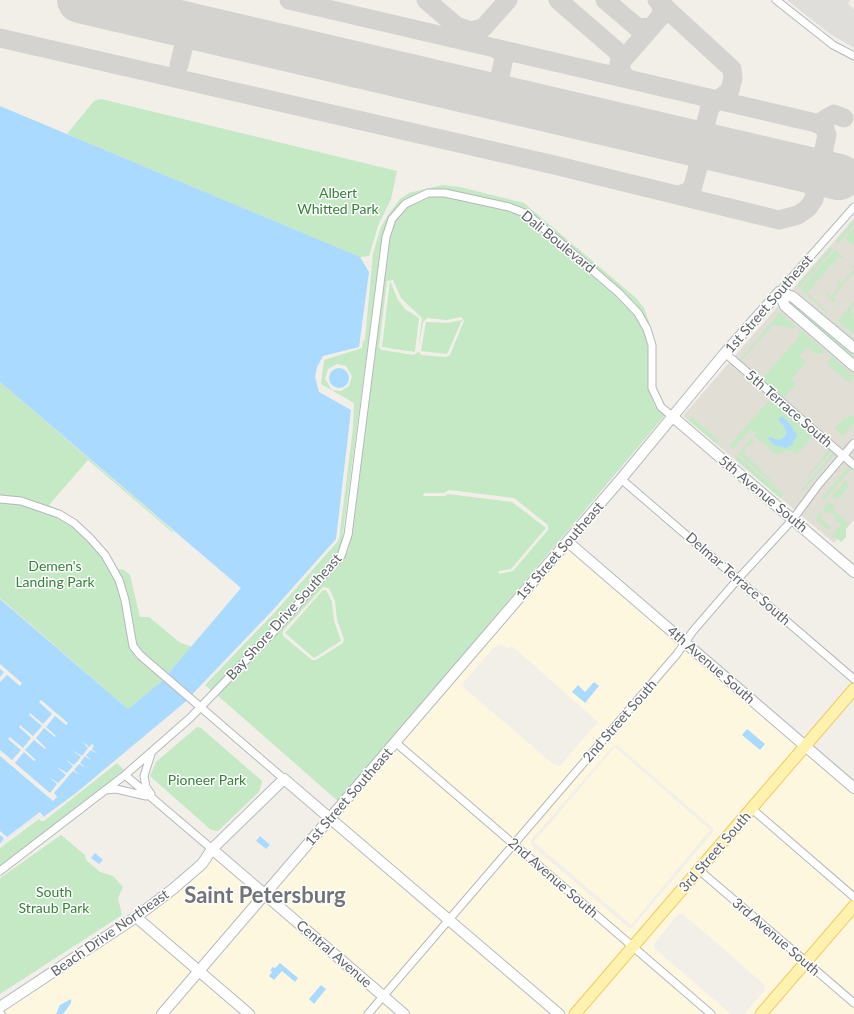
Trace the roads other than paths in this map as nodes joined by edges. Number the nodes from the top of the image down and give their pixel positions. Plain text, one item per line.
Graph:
1 (776, 0) edge
2 (854, 56) edge
3 (854, 207) edge
4 (384, 250) joint
5 (779, 292) junction
6 (854, 348) edge
7 (725, 353) junction
8 (854, 366) edge
9 (673, 417) junction
10 (854, 443) edge
11 (843, 456) junction
12 (854, 465) edge
13 (621, 479) junction
14 (0, 499) edge
15 (793, 519) junction
16 (568, 542) junction
17 (854, 572) edge
18 (738, 579) junction
19 (685, 642) junction
20 (854, 679) edge
21 (854, 689) edge
22 (200, 708) junction
23 (395, 742) junction
24 (805, 746) junction
25 (152, 751) junction
26 (125, 775) junction
27 (284, 779) junction
28 (854, 788) edge
29 (105, 791) junction
30 (154, 800) junction
31 (752, 809) junction
32 (330, 818) junction
33 (514, 844) junction
34 (212, 849) junction
35 (699, 870) junction
36 (0, 871) edge
37 (265, 894) junction
38 (854, 897) edge
39 (854, 906) edge
40 (136, 917) junction
41 (449, 920) junction
42 (633, 947) junction
43 (806, 962) junction
44 (199, 971) junction
45 (383, 996) junction
46 (854, 1003) edge
47 (0, 1007) edge
48 (162, 1014) edge
49 (249, 1014) edge
50 (368, 1014) edge
51 (404, 1014) edge
52 (559, 1014) edge
53 (575, 1014) edge
54 (711, 1014) edge
55 (761, 1014) edge

1 - 2 street
3 - 5 street, 1st Street Southeast
4 - 9 street, Dali Boulevard
4 - 22 street, Bay Shore Drive Southeast
5 - 6 street
5 - 7 street, 1st Street Southeast
5 - 8 street
7 - 9 street, 1st Street Southeast
7 - 11 street, 5th Terrace South
9 - 13 street, 1st Street Southeast
9 - 15 street, 5th Avenue South
10 - 11 street, 2nd Street South
11 - 12 street, 5th Terrace South
11 - 15 street, 2nd Street South
13 - 16 street, 1st Street Southeast
13 - 18 street, Delmar Terrace South
14 - 22 street
15 - 17 street, 5th Avenue South
15 - 18 street, 2nd Street South
16 - 19 street, 4th Avenue South
16 - 23 street, 1st Street Southeast
18 - 19 street, 2nd Street South
18 - 20 street, Delmar Terrace South
19 - 24 street, 4th Avenue South
19 - 33 street, 2nd Street South
21 - 24 main road, 3rd Street South
22 - 25 street, Bay Shore Drive Southeast
22 - 27 street
23 - 32 street, 1st Street Southeast
23 - 33 street, 2nd Avenue South
24 - 28 street, 4th Avenue South
24 - 31 main road, 3rd Street South
25 - 26 street, Bay Shore Drive Southeast
25 - 30 street, Central Avenue
26 - 29 street, Bay Shore Drive Southeast
26 - 30 street, Central Avenue
27 - 32 street
27 - 34 street, Beach Drive Northeast
29 - 30 street, Central Avenue
29 - 36 street, Bay Shore Drive Southeast
30 - 34 street, Central Avenue
31 - 35 main road, 3rd Street South
31 - 38 street
32 - 37 street, 1st Street Southeast
32 - 41 street
33 - 41 street, 2nd Street South
33 - 42 street, 2nd Avenue South
34 - 37 street, Central Avenue
34 - 40 street, Beach Drive Northeast
35 - 42 main road, 3rd Street South
35 - 43 street, 3rd Avenue South
37 - 44 street, 1st Street Southeast
37 - 45 street, Central Avenue
39 - 43 main road
40 - 44 street
40 - 47 street, Beach Drive Northeast
41 - 45 street, 2nd Street South
41 - 52 street
42 - 53 main road, 3rd Street South
42 - 54 street, 2nd Avenue South
43 - 46 street, 3rd Avenue South
43 - 55 main road
44 - 48 street, 1st Street Southeast
44 - 49 street
45 - 50 street, 2nd Street South
45 - 51 street, Central Avenue

